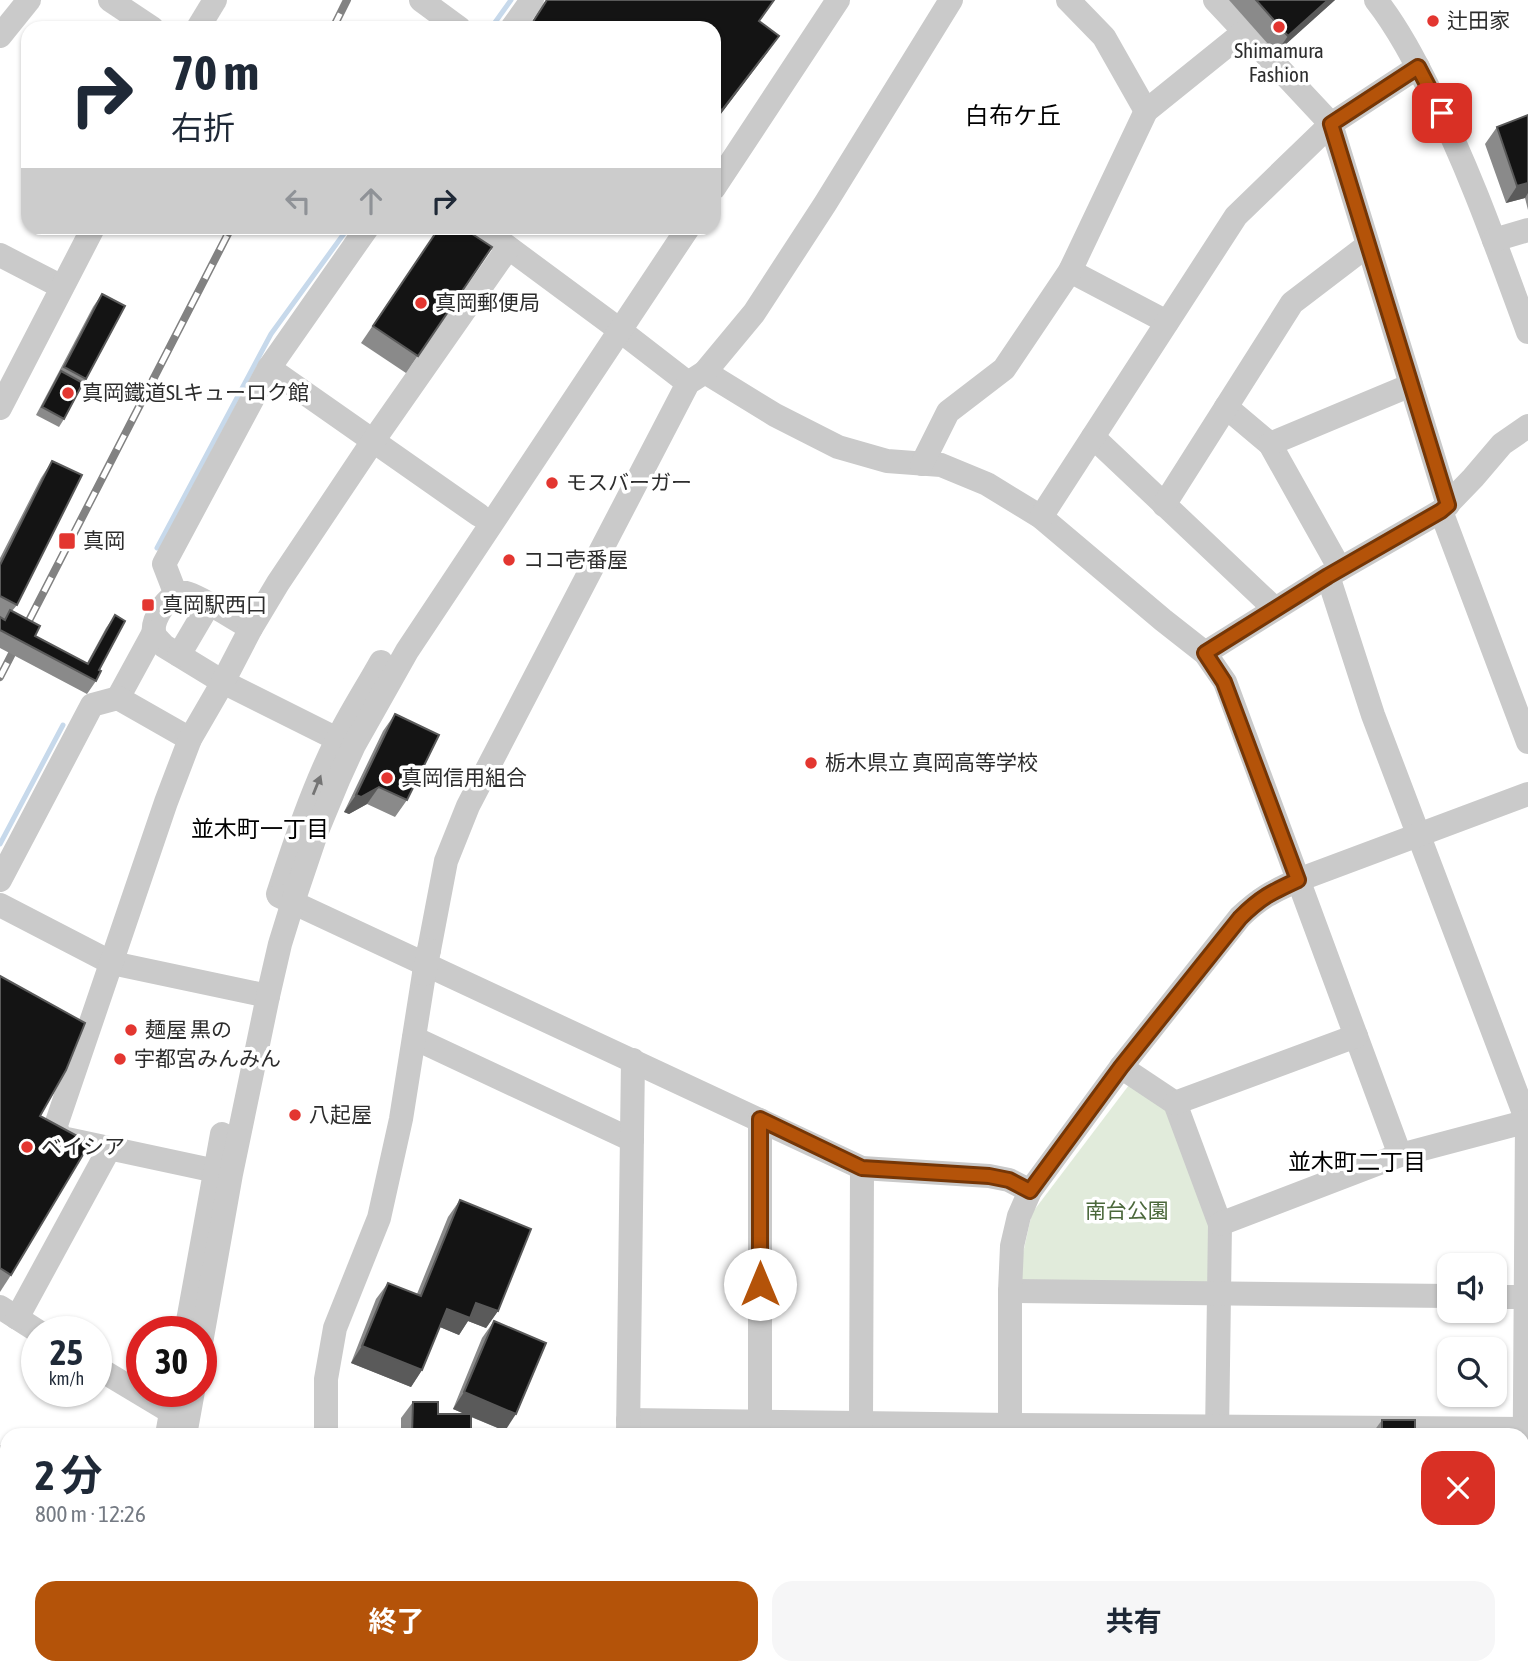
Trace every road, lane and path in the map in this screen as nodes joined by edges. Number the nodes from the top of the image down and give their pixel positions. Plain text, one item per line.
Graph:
1 (29, 0) edge
2 (110, 0) edge
3 (215, 0) edge
4 (421, 0) edge
5 (532, 0) edge
6 (819, 0) edge
7 (838, 0) edge
8 (951, 0) edge
9 (1068, 0) edge
10 (1215, 0) edge
11 (1376, 0) edge
12 (142, 21) edge
13 (202, 21) edge
14 (450, 21) edge
15 (517, 21) edge
16 (1244, 32) junction
17 (0, 36) edge
18 (1418, 67) junction
19 (1146, 111) junction
20 (1331, 124) junction
21 (721, 150) edge
22 (721, 177) edge
23 (1528, 230) edge
24 (89, 235) edge
25 (362, 235) edge
26 (492, 235) edge
27 (666, 235) edge
28 (683, 235) edge
29 (1494, 240) junction
30 (1368, 245) junction
31 (508, 247) junction
32 (0, 255) edge
33 (1070, 271) junction
34 (62, 287) junction
35 (1167, 322) junction
36 (614, 326) junction
37 (1528, 332) edge
38 (269, 368) junction
39 (696, 378) junction
40 (1411, 385) junction
41 (1226, 407) junction
42 (0, 408) edge
43 (1528, 426) edge
44 (1093, 437) junction
45 (373, 441) junction
46 (1270, 444) junction
47 (922, 464) junction
48 (1164, 505) junction
49 (1444, 508) junction
50 (479, 515) junction
51 (1041, 517) junction
52 (1334, 572) junction
53 (176, 595) junction
54 (208, 604) junction
55 (1275, 609) junction
56 (251, 628) junction
57 (154, 632) junction
58 (1205, 653) junction
59 (179, 655) junction
60 (223, 682) junction
61 (118, 698) junction
62 (190, 739) junction
63 (346, 742) junction
64 (1528, 742) edge
65 (1528, 794) edge
66 (1419, 835) junction
67 (0, 880) edge
68 (1298, 880) junction
69 (285, 898) junction
70 (0, 905) edge
71 (112, 963) junction
72 (260, 994) junction
73 (1356, 1036) junction
74 (414, 1038) junction
75 (633, 1060) junction
76 (1121, 1067) junction
77 (1175, 1103) junction
78 (760, 1119) junction
79 (1527, 1121) edge
80 (632, 1140) junction
81 (109, 1149) junction
82 (1400, 1155) junction
83 (862, 1168) junction
84 (223, 1173) junction
85 (1030, 1191) junction
86 (1220, 1224) junction
87 (1010, 1291) junction
88 (1219, 1294) junction
89 (1437, 1297) edge
90 (1507, 1297) edge
91 (1526, 1297) junction
92 (9, 1312) edge
93 (190, 1316) edge
94 (204, 1316) edge
95 (112, 1377) edge
96 (190, 1407) edge
97 (171, 1413) edge
98 (760, 1421) junction
99 (861, 1423) junction
100 (628, 1427) edge
101 (186, 1428) edge
102 (326, 1428) edge
103 (968, 1428) edge
104 (1011, 1428) edge
105 (1218, 1428) edge
106 (1526, 1428) edge

1 - 17 street
2 - 12 street
3 - 13 street
4 - 14 street
5 - 15 street
6 - 21 street
7 - 22 street
8 - 39 street
9 - 19 street
10 - 16 street
11 - 18 street
16 - 19 street
16 - 20 street
18 - 20 street
18 - 29 street
19 - 33 street
20 - 30 street
20 - 35 street
23 - 29 street
24 - 34 street
25 - 38 street
26 - 31 street
27 - 36 street
28 - 36 street
29 - 37 street
30 - 40 street
30 - 41 street
31 - 36 street
31 - 45 street
32 - 34 street
33 - 35 street
33 - 47 street
34 - 42 street
35 - 44 street
36 - 39 street
36 - 50 street
36 - 63 street
38 - 45 street
38 - 53 street
39 - 47 street
39 - 74 street, bridge
40 - 46 street
40 - 49 street
41 - 46 street
41 - 48 street
43 - 49 street
44 - 48 street
44 - 51 street
45 - 50 street
45 - 56 street
46 - 52 street
47 - 51 street
48 - 55 street
49 - 52 street
49 - 64 street
50 - 63 street
51 - 58 street
52 - 55 street
52 - 66 street
53 - 54 street
53 - 57 street
54 - 56 street
54 - 59 street
55 - 58 street
56 - 60 street
57 - 59 street
57 - 61 street
58 - 68 street
59 - 60 street
60 - 62 street
60 - 63 street
61 - 62 street
61 - 67 street
62 - 71 street
63 - 69 street
65 - 66 street
66 - 68 street
66 - 79 street
68 - 73 street
68 - 76 street
69 - 72 street
69 - 75 street
70 - 71 street
71 - 72 street
71 - 81 street
72 - 84 street
73 - 77 street
73 - 82 street
74 - 80 street
74 - 102 street
75 - 78 street
75 - 80 street
76 - 77 street
76 - 85 street
77 - 86 street
78 - 83 street
78 - 98 street
79 - 82 street
79 - 91 street
80 - 100 street
81 - 84 street
81 - 92 street
82 - 86 street
83 - 85 street
83 - 99 street
84 - 93 street
84 - 94 street
85 - 87 street
86 - 88 street
87 - 88 street
87 - 104 street
88 - 89 street
88 - 105 street
90 - 91 street
91 - 106 street
95 - 97 street
96 - 101 street
98 - 99 street
98 - 100 street
99 - 103 street

